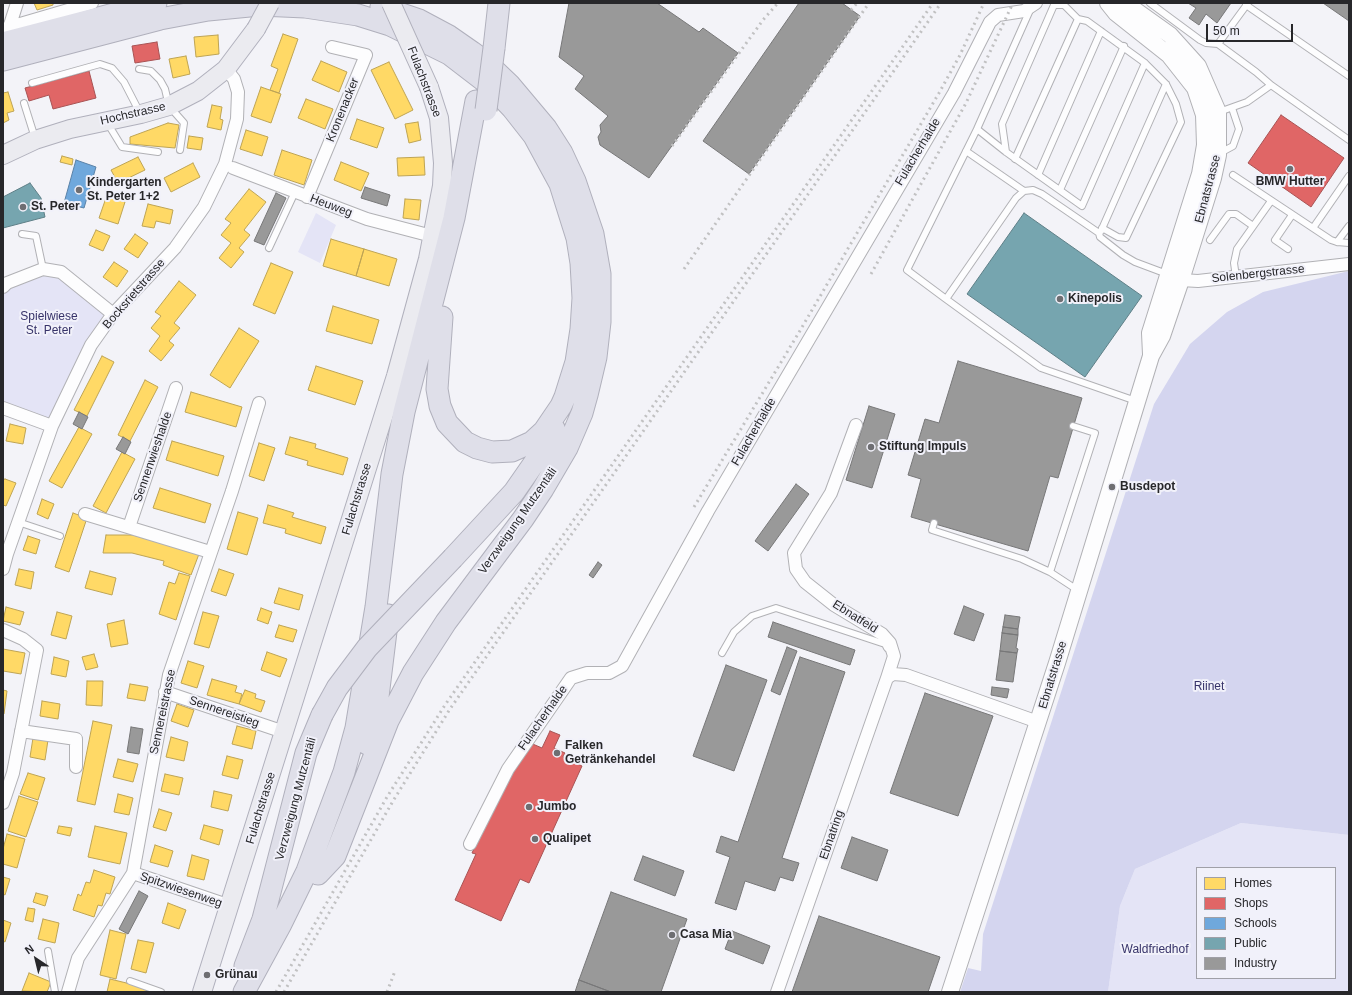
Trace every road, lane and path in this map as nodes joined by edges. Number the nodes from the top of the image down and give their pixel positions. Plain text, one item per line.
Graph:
1 (17, 3) edge
2 (92, 3) edge
3 (156, 3) edge
4 (270, 3) edge
5 (367, 3) edge
6 (391, 3) edge
7 (488, 3) edge
8 (499, 3) edge
9 (1108, 3) edge
10 (1125, 3) edge
11 (1150, 3) edge
12 (1247, 4) edge
13 (1033, 6) edge
14 (1078, 18) junction
15 (1101, 31) junction
16 (5, 33) edge
17 (489, 43) junction
18 (1218, 44) junction
19 (332, 46) dead end
20 (1124, 46) junction
21 (3, 60) edge
22 (1145, 63) junction
23 (139, 69) dead end
24 (226, 69) junction
25 (1349, 76) edge
26 (32, 83) dead end
27 (1166, 84) junction
28 (1271, 86) junction
29 (24, 103) dead end
30 (481, 105) junction
31 (169, 106) junction
32 (1218, 112) junction
33 (141, 114) junction
34 (106, 121) junction
35 (977, 129) junction
36 (35, 140) junction
37 (1349, 140) edge
38 (180, 150) dead end
39 (966, 151) junction
40 (158, 152) dead end
41 (1006, 152) junction
42 (3, 155) edge
43 (1015, 159) junction
44 (233, 168) dead end
45 (1038, 175) junction
46 (1233, 175) dead end
47 (1349, 176) edge
48 (1060, 190) junction
49 (1024, 191) junction
50 (295, 192) junction
51 (307, 197) junction
52 (1271, 201) junction
53 (1292, 214) junction
54 (1253, 226) junction
55 (1349, 226) edge
56 (1312, 228) junction
57 (1101, 231) junction
58 (22, 234) dead end
59 (432, 236) junction
60 (1210, 240) dead end
61 (1337, 242) junction
62 (1349, 242) edge
63 (269, 248) dead end
64 (1288, 249) dead end
65 (1349, 264) edge
66 (43, 269) junction
67 (1174, 277) junction
68 (1236, 277) junction
69 (3, 287) edge
70 (946, 299) junction
71 (113, 314) junction
72 (442, 317) junction
73 (176, 388) dead end
74 (565, 397) junction
75 (1137, 402) junction
76 (259, 403) dead end
77 (3, 408) edge
78 (856, 425) dead end
79 (52, 426) junction
80 (1073, 426) dead end
81 (85, 514) dead end
82 (18, 522) junction
83 (934, 523) dead end
84 (129, 527) junction
85 (60, 536) dead end
86 (210, 552) junction
87 (3, 569) edge
88 (1050, 572) junction
89 (1078, 591) junction
90 (3, 630) edge
91 (722, 653) dead end
92 (894, 656) junction
93 (887, 678) junction
94 (164, 692) junction
95 (1038, 722) junction
96 (21, 731) junction
97 (284, 732) junction
98 (76, 767) dead end
99 (3, 803) edge
100 (470, 844) dead end
101 (133, 873) junction
102 (318, 874) junction
103 (230, 906) junction
104 (48, 951) dead end
105 (130, 981) dead end
106 (55, 992) edge
107 (68, 992) edge
108 (160, 992) edge
109 (202, 992) edge
110 (233, 992) edge
111 (244, 992) edge
112 (256, 992) edge
113 (777, 992) edge
114 (950, 992) edge

1 - 16 street
2 - 16 street
3 - 16 highway
4 - 24 main road, Hochstrasse, bridge
5 - 102 highway, Verzweigung Mutzentäli
6 - 59 main road, Fulachstrasse, bridge
7 - 17 highway
8 - 17 highway
9 - 32 street, Ebnatstrasse
10 - 32 street, Ebnatstrasse
11 - 18 lane
12 - 18 lane
12 - 25 lane
13 - 35 lane, Fulacherhalde
13 - 100 street, Fulacherhalde
14 - 15 lane
14 - 41 lane
14 - 43 lane
15 - 20 lane
15 - 45 lane
17 - 30 highway
18 - 28 lane
19 - 51 street, Kronenacker
20 - 22 lane
20 - 48 lane
21 - 74 highway
22 - 27 lane
22 - 48 lane
23 - 31 lane
24 - 31 main road, Hochstrasse
24 - 71 street, Bocksrietstrasse
26 - 33 lane
27 - 57 lane
27 - 57 lane
28 - 32 lane
28 - 37 lane
29 - 36 lane
30 - 72 highway
30 - 111 highway
31 - 33 main road, Hochstrasse
31 - 38 lane
32 - 67 street, Ebnatstrasse
32 - 67 street, Ebnatstrasse
33 - 34 main road, Hochstrasse
34 - 36 main road, Hochstrasse
34 - 40 lane
35 - 39 lane, Fulacherhalde
35 - 41 lane
36 - 42 main road, Hochstrasse
39 - 49 lane
39 - 70 lane, Fulacherhalde
41 - 43 lane
43 - 45 lane
44 - 50 street, Heuweg
45 - 48 lane
46 - 52 lane
47 - 56 lane
49 - 57 lane
49 - 70 lane
50 - 51 street, Heuweg
50 - 63 lane
51 - 59 street, Heuweg
52 - 53 lane
52 - 54 lane
53 - 56 lane
53 - 64 lane
54 - 60 lane
54 - 68 lane
55 - 61 lane
56 - 61 lane
57 - 67 lane
58 - 66 lane
59 - 97 main road, Fulachstrasse
61 - 62 lane
65 - 68 street, Solenbergstrasse
66 - 69 street
66 - 71 street
67 - 68 street, Solenbergstrasse
67 - 75 street, Ebnatstrasse
70 - 75 lane
71 - 79 street, Bocksrietstrasse
72 - 74 highway
72 - 102 highway
73 - 84 street, Sennenwieshalde
74 - 110 highway, Verzweigung Mutzentäli, bridge
75 - 89 street, Ebnatstrasse
76 - 86 street, Sennereistrasse
77 - 79 street
78 - 92 street, Ebnatfeld
79 - 82 street, Bocksrietstrasse
80 - 88 lane
81 - 84 street
82 - 85 lane
82 - 87 street, Bocksrietstrasse
83 - 88 lane
84 - 86 street
86 - 94 street, Sennereistrasse
88 - 89 lane
89 - 95 street, Ebnatstrasse
90 - 96 street
91 - 92 lane, Ebnatfeld
92 - 93 street, Ebnatring
93 - 95 street
93 - 113 street, Ebnatring
94 - 97 street, Sennereistieg
94 - 101 street, Sennereistrasse
95 - 114 street, Ebnatstrasse
96 - 98 street
96 - 99 street
97 - 103 main road, Fulachstrasse
101 - 103 street, Spitzwiesenweg
101 - 107 street, Sennereistrasse
102 - 112 highway
103 - 109 main road, Fulachstrasse
104 - 106 lane
105 - 108 lane

